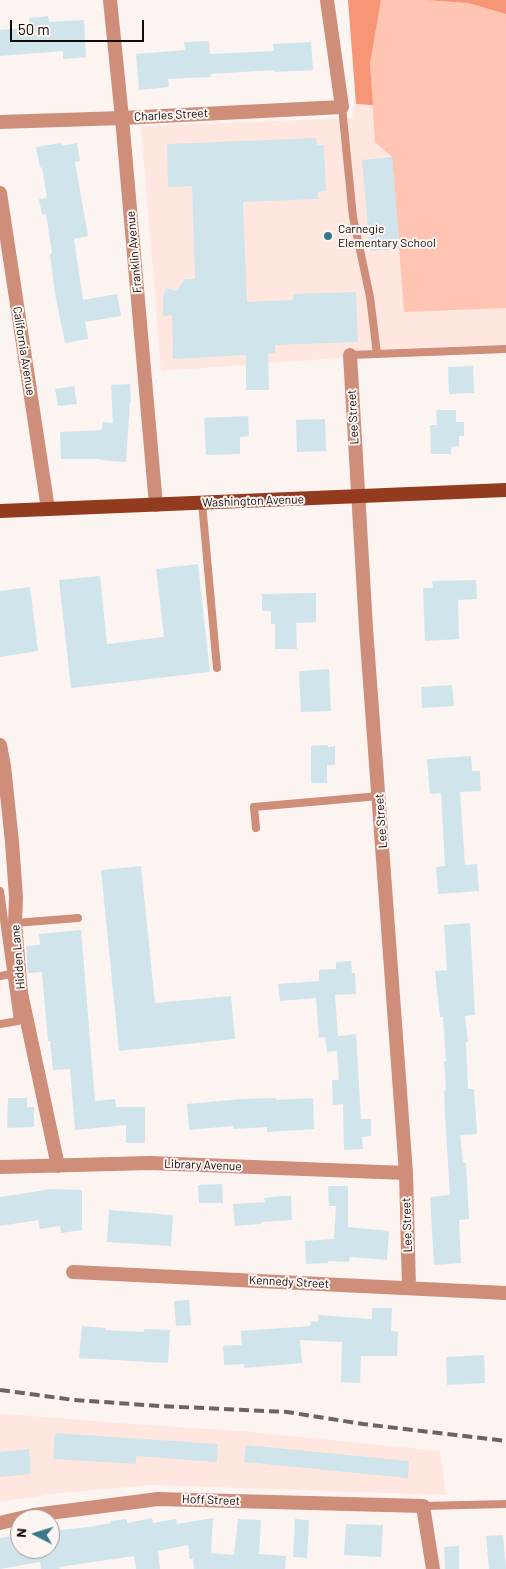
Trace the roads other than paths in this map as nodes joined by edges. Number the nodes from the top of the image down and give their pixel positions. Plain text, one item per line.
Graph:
1 (110, 0) edge
2 (327, 0) edge
3 (342, 107) junction
4 (122, 118) junction
5 (0, 122) edge
6 (0, 193) edge
7 (506, 349) edge
8 (377, 354) junction
9 (350, 355) joint
10 (506, 490) edge
11 (358, 496) junction
12 (202, 503) junction
13 (156, 505) junction
14 (48, 509) junction
15 (0, 511) edge
16 (217, 668) dead end
17 (0, 745) edge
18 (379, 796) junction
19 (256, 828) dead end
20 (0, 891) edge
21 (78, 918) dead end
22 (15, 923) junction
23 (11, 974) junction
24 (0, 976) edge
25 (0, 1024) edge
26 (58, 1166) junction
27 (0, 1167) edge
28 (406, 1173) junction
29 (73, 1272) dead end
30 (409, 1288) junction
31 (506, 1293) edge
32 (506, 1504) edge
33 (423, 1506) junction
34 (0, 1523) edge
35 (433, 1569) edge

1 - 4 street, Franklin Avenue
2 - 3 street
3 - 4 street, Charles Street
3 - 8 lane
4 - 5 street, Charles Street
4 - 13 street, Franklin Avenue
6 - 14 street, California Avenue
7 - 8 lane
8 - 9 lane
9 - 11 street, Lee Street
10 - 11 main road, Washington Avenue
11 - 12 main road, Washington Avenue
11 - 18 street, Lee Street
12 - 13 main road, Washington Avenue
12 - 16 lane
13 - 14 main road, Washington Avenue
14 - 15 main road, Washington Avenue
17 - 22 street, Hidden Lane
18 - 19 lane
18 - 28 street, Lee Street
20 - 23 lane
21 - 22 lane
22 - 26 street, Hidden Lane
23 - 24 lane
23 - 25 lane
26 - 27 street, Library Avenue
26 - 28 street, Library Avenue
28 - 30 street, Lee Street
29 - 30 street, Kennedy Street
30 - 31 street, Kennedy Street
32 - 33 lane
33 - 34 street, Hoff Street
33 - 35 street

